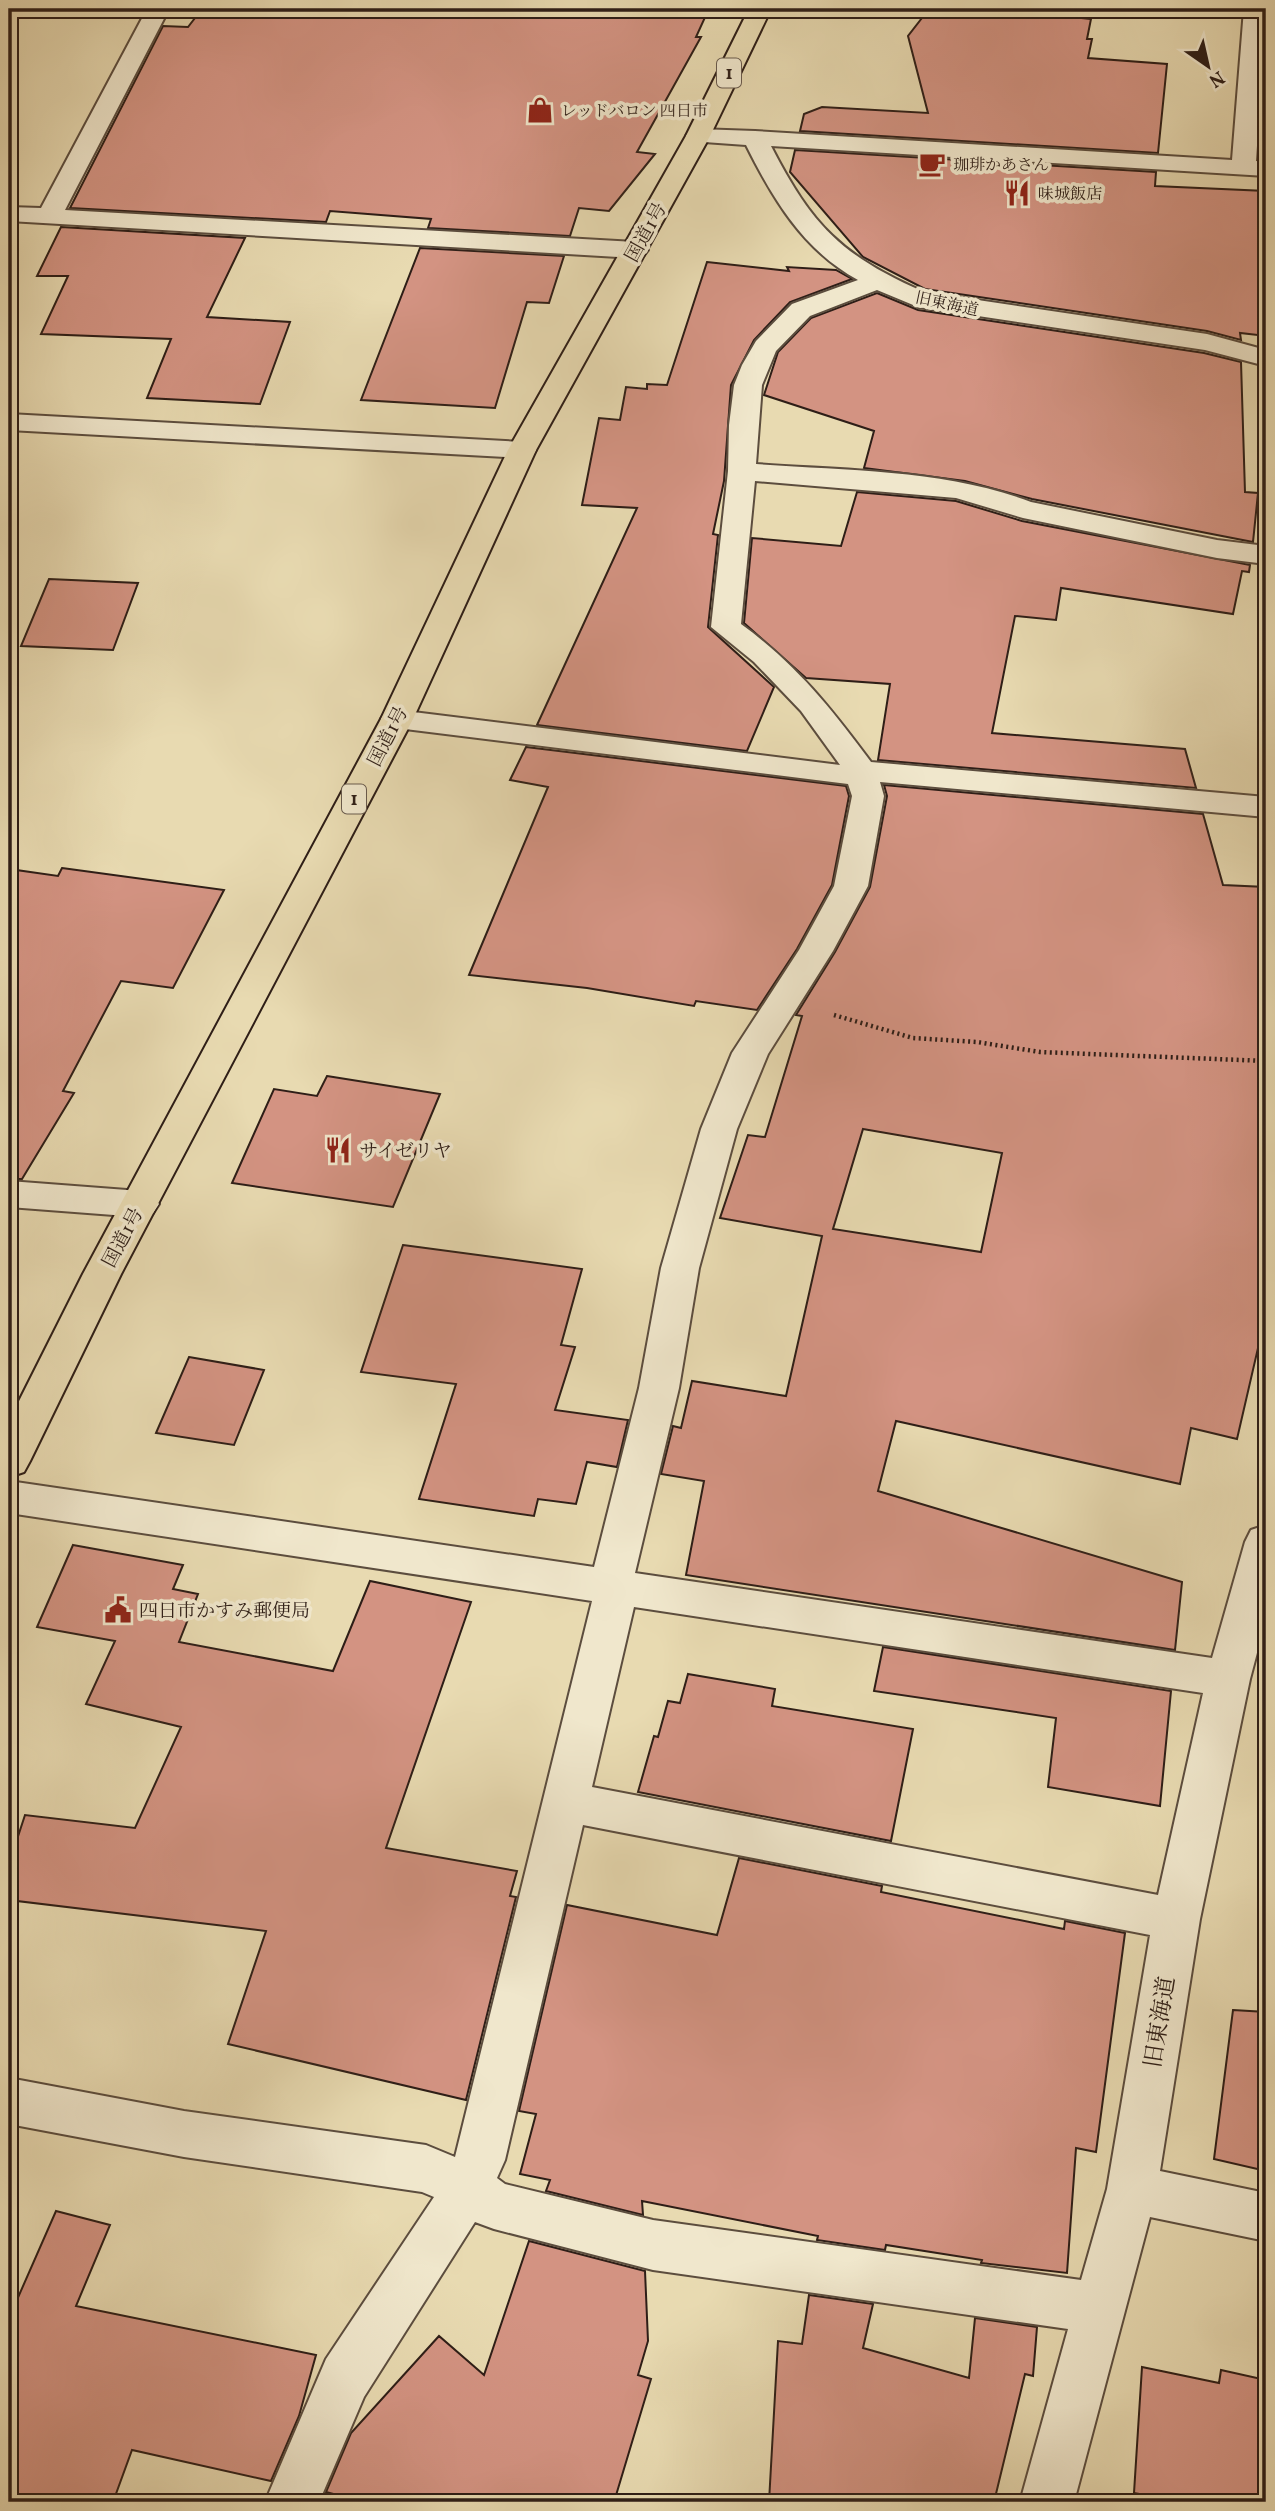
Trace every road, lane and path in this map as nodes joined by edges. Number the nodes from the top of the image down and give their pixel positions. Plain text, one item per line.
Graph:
1 (158, 9) edge
2 (760, 9) edge
3 (1255, 9) edge
4 (698, 136) junction
5 (755, 138) junction
6 (1255, 167) edge
7 (9, 214) edge
8 (49, 216) junction
9 (635, 250) junction
10 (876, 282) junction
11 (1266, 358) edge
12 (9, 422) edge
13 (522, 450) junction
14 (742, 471) junction
15 (1266, 555) edge
16 (397, 719) junction
17 (861, 771) junction
18 (1266, 807) edge
19 (782, 1000) junction
20 (1266, 1060) edge
21 (9, 1194) edge
22 (140, 1203) junction
23 (9, 1461) edge
24 (9, 1497) edge
25 (1266, 1542) edge
26 (614, 1588) junction
27 (1254, 1640) edge
28 (1228, 1679) junction
29 (567, 1802) junction
30 (1176, 1919) junction
31 (9, 2101) edge
32 (466, 2187) junction
33 (1132, 2189) junction
34 (1266, 2217) edge
35 (1101, 2308) junction
36 (292, 2502) edge
37 (1048, 2502) edge

1 - 8 street
2 - 4 highway, 国道1号 / 1
3 - 6 street
4 - 5 street
4 - 9 highway, 国道1号 / 1
5 - 6 street
5 - 10 street, 旧東海道
7 - 8 street
8 - 9 street
9 - 13 highway, 国道1号 / 1
10 - 11 street, 旧東海道
10 - 14 street
12 - 13 street
13 - 16 highway, 国道1号 / 1
14 - 15 street
14 - 17 street
16 - 17 street
16 - 22 highway, 国道1号 / 1
17 - 18 street
17 - 19 street
19 - 20 path
19 - 26 street
21 - 22 street
22 - 23 highway, 国道1号 / 1
24 - 26 street
25 - 27 street, 旧東海道
26 - 28 street
26 - 29 street
27 - 28 street, 旧東海道
28 - 30 street, 旧東海道
29 - 30 street
29 - 32 street
30 - 33 street, 旧東海道
31 - 32 street
32 - 35 street
32 - 36 street
33 - 34 street
33 - 35 street, 旧東海道
35 - 37 street, 旧東海道

